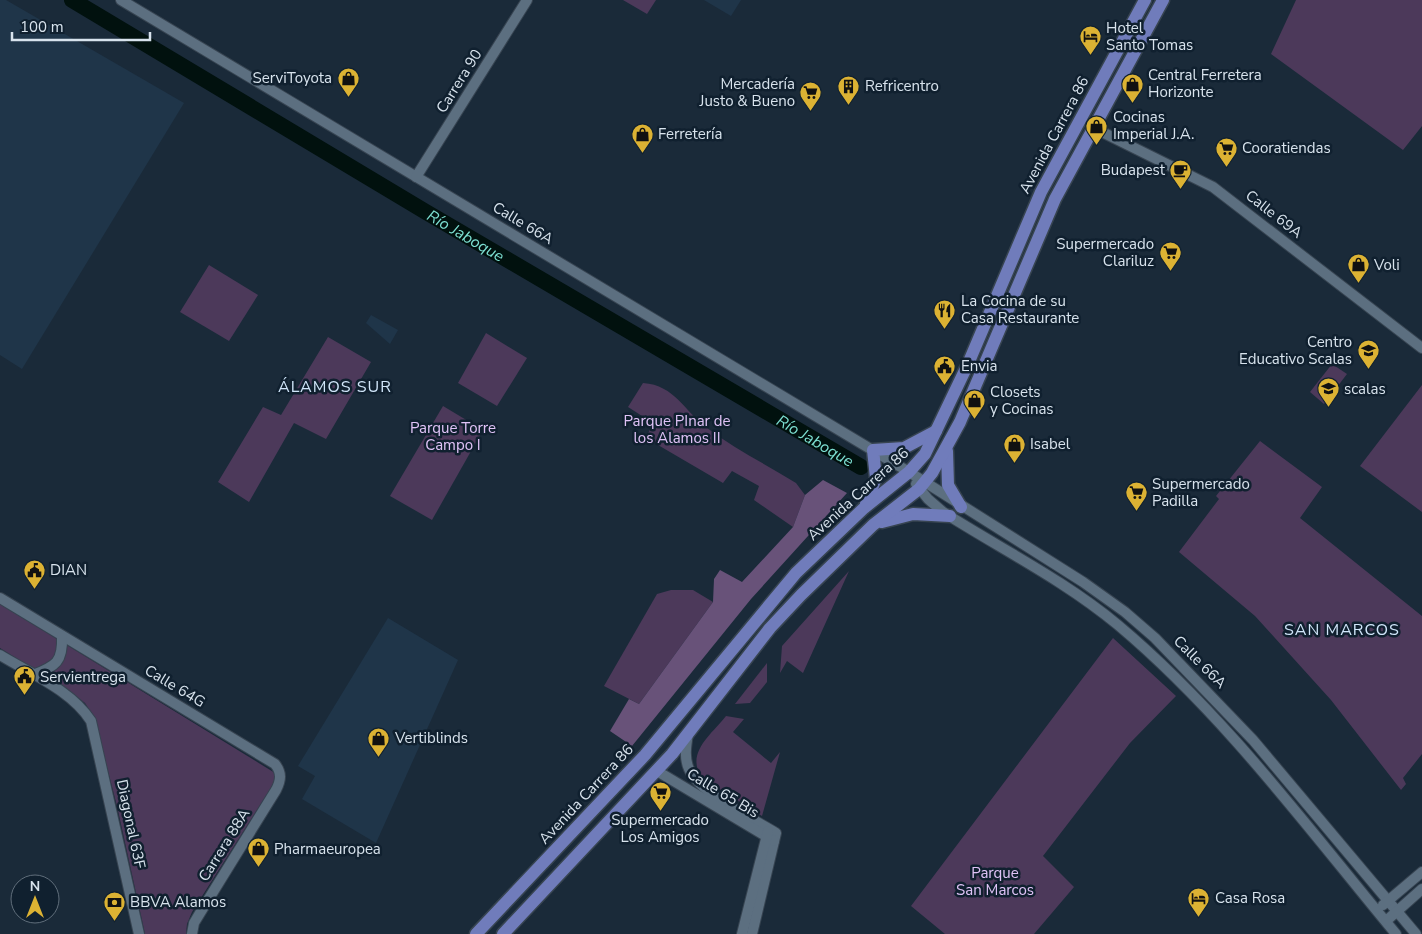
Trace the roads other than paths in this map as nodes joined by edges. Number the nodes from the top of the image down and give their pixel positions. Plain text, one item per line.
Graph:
1 (121, 0) edge
2 (527, 0) edge
3 (1145, 0) edge
4 (1163, 0) edge
5 (1092, 128) junction
6 (416, 177) junction
7 (1422, 348) edge
8 (938, 430) junction
9 (947, 449) junction
10 (873, 450) junction
11 (909, 472) junction
12 (922, 486) junction
13 (961, 507) junction
14 (864, 508) junction
15 (950, 516) junction
16 (873, 525) junction
17 (0, 598) edge
18 (62, 636) junction
19 (0, 655) edge
20 (33, 675) junction
21 (688, 734) junction
22 (657, 771) junction
23 (280, 772) joint
24 (771, 834) junction
25 (1422, 872) edge
26 (1422, 889) edge
27 (1388, 901) junction
28 (1377, 910) junction
29 (1398, 912) junction
30 (1386, 921) junction
31 (139, 934) edge
32 (192, 934) edge
33 (476, 934) edge
34 (503, 934) edge
35 (742, 934) edge
36 (752, 934) edge
37 (1396, 934) edge
38 (1416, 934) edge

1 - 6 street, Calle 66A
2 - 6 street, Carrera 90
3 - 8 main road, Avenida Carrera 86
4 - 5 main road, Avenida Carrera 86
5 - 7 street, Calle 69A
5 - 9 main road, Avenida Carrera 86
6 - 10 street, Calle 66A
8 - 10 main road
8 - 11 main road, Avenida Carrera 86
9 - 12 main road, Avenida Carrera 86
9 - 13 main road
10 - 11 street, Calle 66A
10 - 14 main road
11 - 12 street, Calle 66A
11 - 14 main road, Avenida Carrera 86
12 - 13 street, Calle 66A
12 - 15 street, Calle 66A
12 - 16 main road, Avenida Carrera 86
13 - 27 street, Calle 66A
14 - 33 main road, Avenida Carrera 86
15 - 16 main road
15 - 28 street, Calle 66A
16 - 21 main road, Avenida Carrera 86
17 - 18 street, Calle 64G
18 - 20 street
18 - 23 street, Calle 64G
19 - 20 street
20 - 31 street, Diagonal 63F
21 - 22 main road, Avenida Carrera 86
21 - 24 street, Calle 65 Bis
22 - 24 street, Calle 65 Bis
22 - 34 main road, Avenida Carrera 86
23 - 32 street, Carrera 88A
24 - 35 street
24 - 36 street
25 - 27 street
26 - 29 street
27 - 28 street
27 - 29 street, Calle 66A
28 - 30 street, Calle 66A
29 - 30 street
29 - 38 street, Calle 66A
30 - 37 street, Calle 66A

